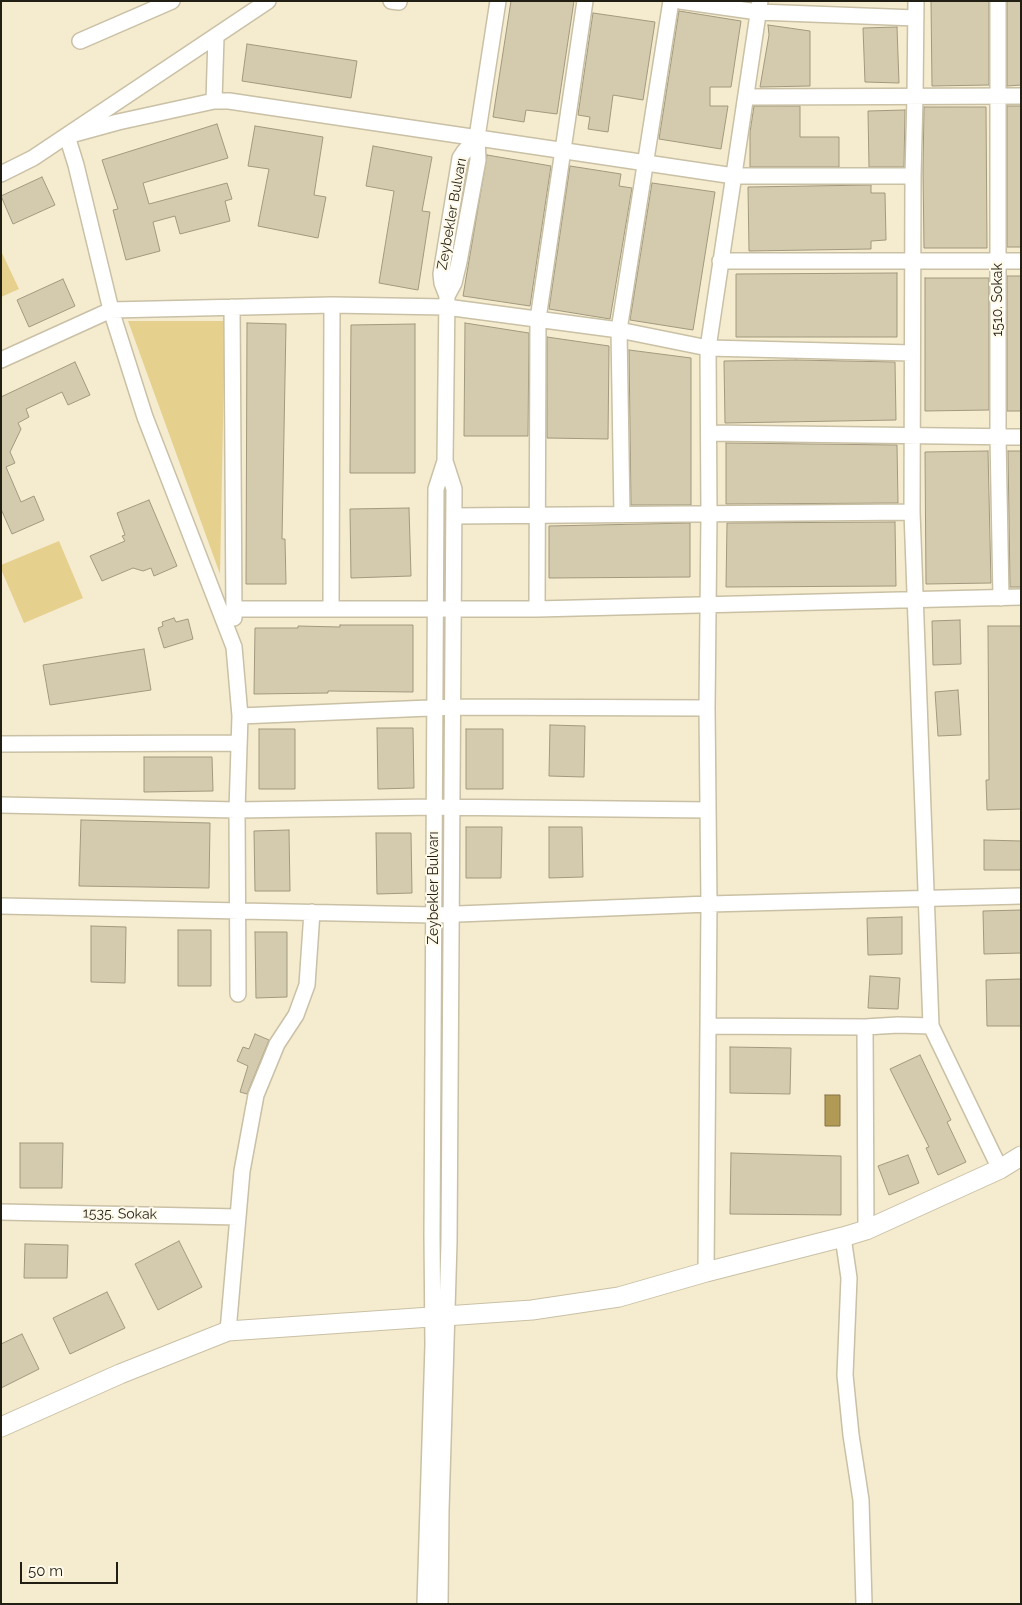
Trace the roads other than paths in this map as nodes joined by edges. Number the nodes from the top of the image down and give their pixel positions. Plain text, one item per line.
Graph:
1 (172, 1) edge
2 (268, 1) edge
3 (498, 1) edge
4 (585, 1) edge
5 (671, 1) edge
6 (680, 1) edge
7 (916, 1) edge
8 (998, 1) edge
9 (759, 7) edge
10 (916, 18) junction
11 (216, 37) junction
12 (80, 42) dead end
13 (916, 96) junction
14 (998, 96) junction
15 (1021, 96) edge
16 (746, 97) junction
17 (214, 101) junction
18 (67, 136) junction
19 (477, 137) junction
20 (564, 150) junction
21 (645, 163) junction
22 (1, 174) edge
23 (734, 176) junction
24 (912, 176) junction
25 (720, 261) junction
26 (998, 261) junction
27 (1021, 261) edge
28 (912, 262) junction
29 (447, 301) junction
30 (332, 305) junction
31 (232, 307) junction
32 (111, 310) junction
33 (538, 319) junction
34 (619, 330) junction
35 (708, 348) junction
36 (912, 353) junction
37 (1, 360) edge
38 (709, 433) junction
39 (912, 437) junction
40 (1021, 437) edge
41 (998, 438) junction
42 (445, 461) junction
43 (912, 512) junction
44 (538, 514) junction
45 (622, 515) junction
46 (709, 515) junction
47 (454, 516) junction
48 (1021, 597) edge
49 (1001, 598) junction
50 (915, 599) junction
51 (708, 605) junction
52 (454, 608) junction
53 (234, 609) junction
54 (331, 609) junction
55 (435, 609) junction
56 (537, 609) junction
57 (234, 647) junction
58 (453, 707) junction
59 (435, 708) junction
60 (707, 708) junction
61 (240, 716) junction
62 (239, 743) junction
63 (1, 744) edge
64 (1, 804) edge
65 (434, 807) junction
66 (452, 808) junction
67 (237, 810) junction
68 (708, 810) junction
69 (1021, 896) edge
70 (927, 898) junction
71 (709, 904) junction
72 (1, 906) edge
73 (237, 912) junction
74 (312, 912) junction
75 (452, 914) junction
76 (433, 915) junction
77 (238, 994) dead end
78 (708, 1026) junction
79 (931, 1026) junction
80 (865, 1027) junction
81 (432, 1123) junction
82 (450, 1123) junction
83 (1021, 1156) edge
84 (1000, 1169) junction
85 (1, 1212) edge
86 (238, 1217) junction
87 (866, 1230) junction
88 (843, 1238) junction
89 (706, 1272) junction
90 (440, 1316) junction
91 (228, 1332) junction
92 (1, 1427) edge
93 (425, 1604) edge
94 (440, 1604) edge
95 (864, 1604) edge

1 - 12 street
2 - 11 street
3 - 19 street, Zeybekler Bulvarı
4 - 20 street
5 - 21 street
6 - 9 street
7 - 10 street
8 - 14 street, 1510. Sokak
9 - 10 street
9 - 16 street
10 - 13 street
11 - 17 street
11 - 18 street
13 - 14 street
13 - 16 street
13 - 24 street
14 - 15 street
14 - 26 street, 1510. Sokak
16 - 23 street
17 - 18 street
17 - 19 street
18 - 22 street
18 - 32 street
19 - 20 street
19 - 29 street, Zeybekler Bulvarı
20 - 21 street
20 - 33 street
21 - 23 street
21 - 34 street
23 - 24 street
23 - 25 street
24 - 28 street
25 - 28 street
25 - 35 street
26 - 27 street
26 - 28 street
26 - 41 street, 1510. Sokak
28 - 36 street
29 - 30 street
29 - 33 street
29 - 42 street, Zeybekler Bulvarı
30 - 31 street
30 - 54 street
31 - 32 street
31 - 53 street
32 - 37 street
32 - 57 street
33 - 34 street
33 - 44 street
34 - 35 street
34 - 45 street
35 - 36 street
35 - 38 street
36 - 39 street
38 - 39 street
38 - 46 street
39 - 41 street
39 - 43 street
40 - 41 street
41 - 49 street, 1510. Sokak
42 - 47 street, Zeybekler Bulvarı
42 - 55 street, Zeybekler Bulvarı
43 - 46 street
43 - 50 street
44 - 45 street
44 - 47 street
44 - 56 street
45 - 46 street
46 - 51 street
47 - 52 street, Zeybekler Bulvarı
48 - 49 street
49 - 50 street
50 - 51 street
50 - 70 street
51 - 56 street
51 - 60 street
52 - 55 street
52 - 56 street
52 - 58 street, Zeybekler Bulvarı
53 - 54 street
53 - 57 street
54 - 55 street
55 - 59 street, Zeybekler Bulvarı
57 - 61 street
58 - 59 street
58 - 60 street
58 - 66 street, Zeybekler Bulvarı
59 - 61 street
59 - 65 street, Zeybekler Bulvarı
60 - 68 street
61 - 62 street
62 - 63 street
62 - 67 street
64 - 67 street
65 - 66 street
65 - 67 street
65 - 76 street, Zeybekler Bulvarı
66 - 68 street
66 - 75 street, Zeybekler Bulvarı
67 - 73 street
68 - 71 street
69 - 70 street
70 - 71 street
70 - 79 street
71 - 75 street
71 - 78 street
72 - 73 street
73 - 74 street
73 - 77 street
74 - 76 street
74 - 86 street
75 - 76 street
75 - 82 street, Zeybekler Bulvarı
76 - 81 street, Zeybekler Bulvarı
78 - 80 street
78 - 89 street
79 - 80 street
79 - 84 street
80 - 87 street
81 - 82 street
81 - 90 street, Zeybekler Bulvarı
82 - 90 street, Zeybekler Bulvarı
83 - 84 main road
84 - 87 main road
85 - 86 street, 1535. Sokak
86 - 91 street
87 - 88 main road
88 - 89 main road
88 - 95 street
89 - 90 main road
90 - 91 main road
90 - 93 street
90 - 94 street
91 - 92 main road

